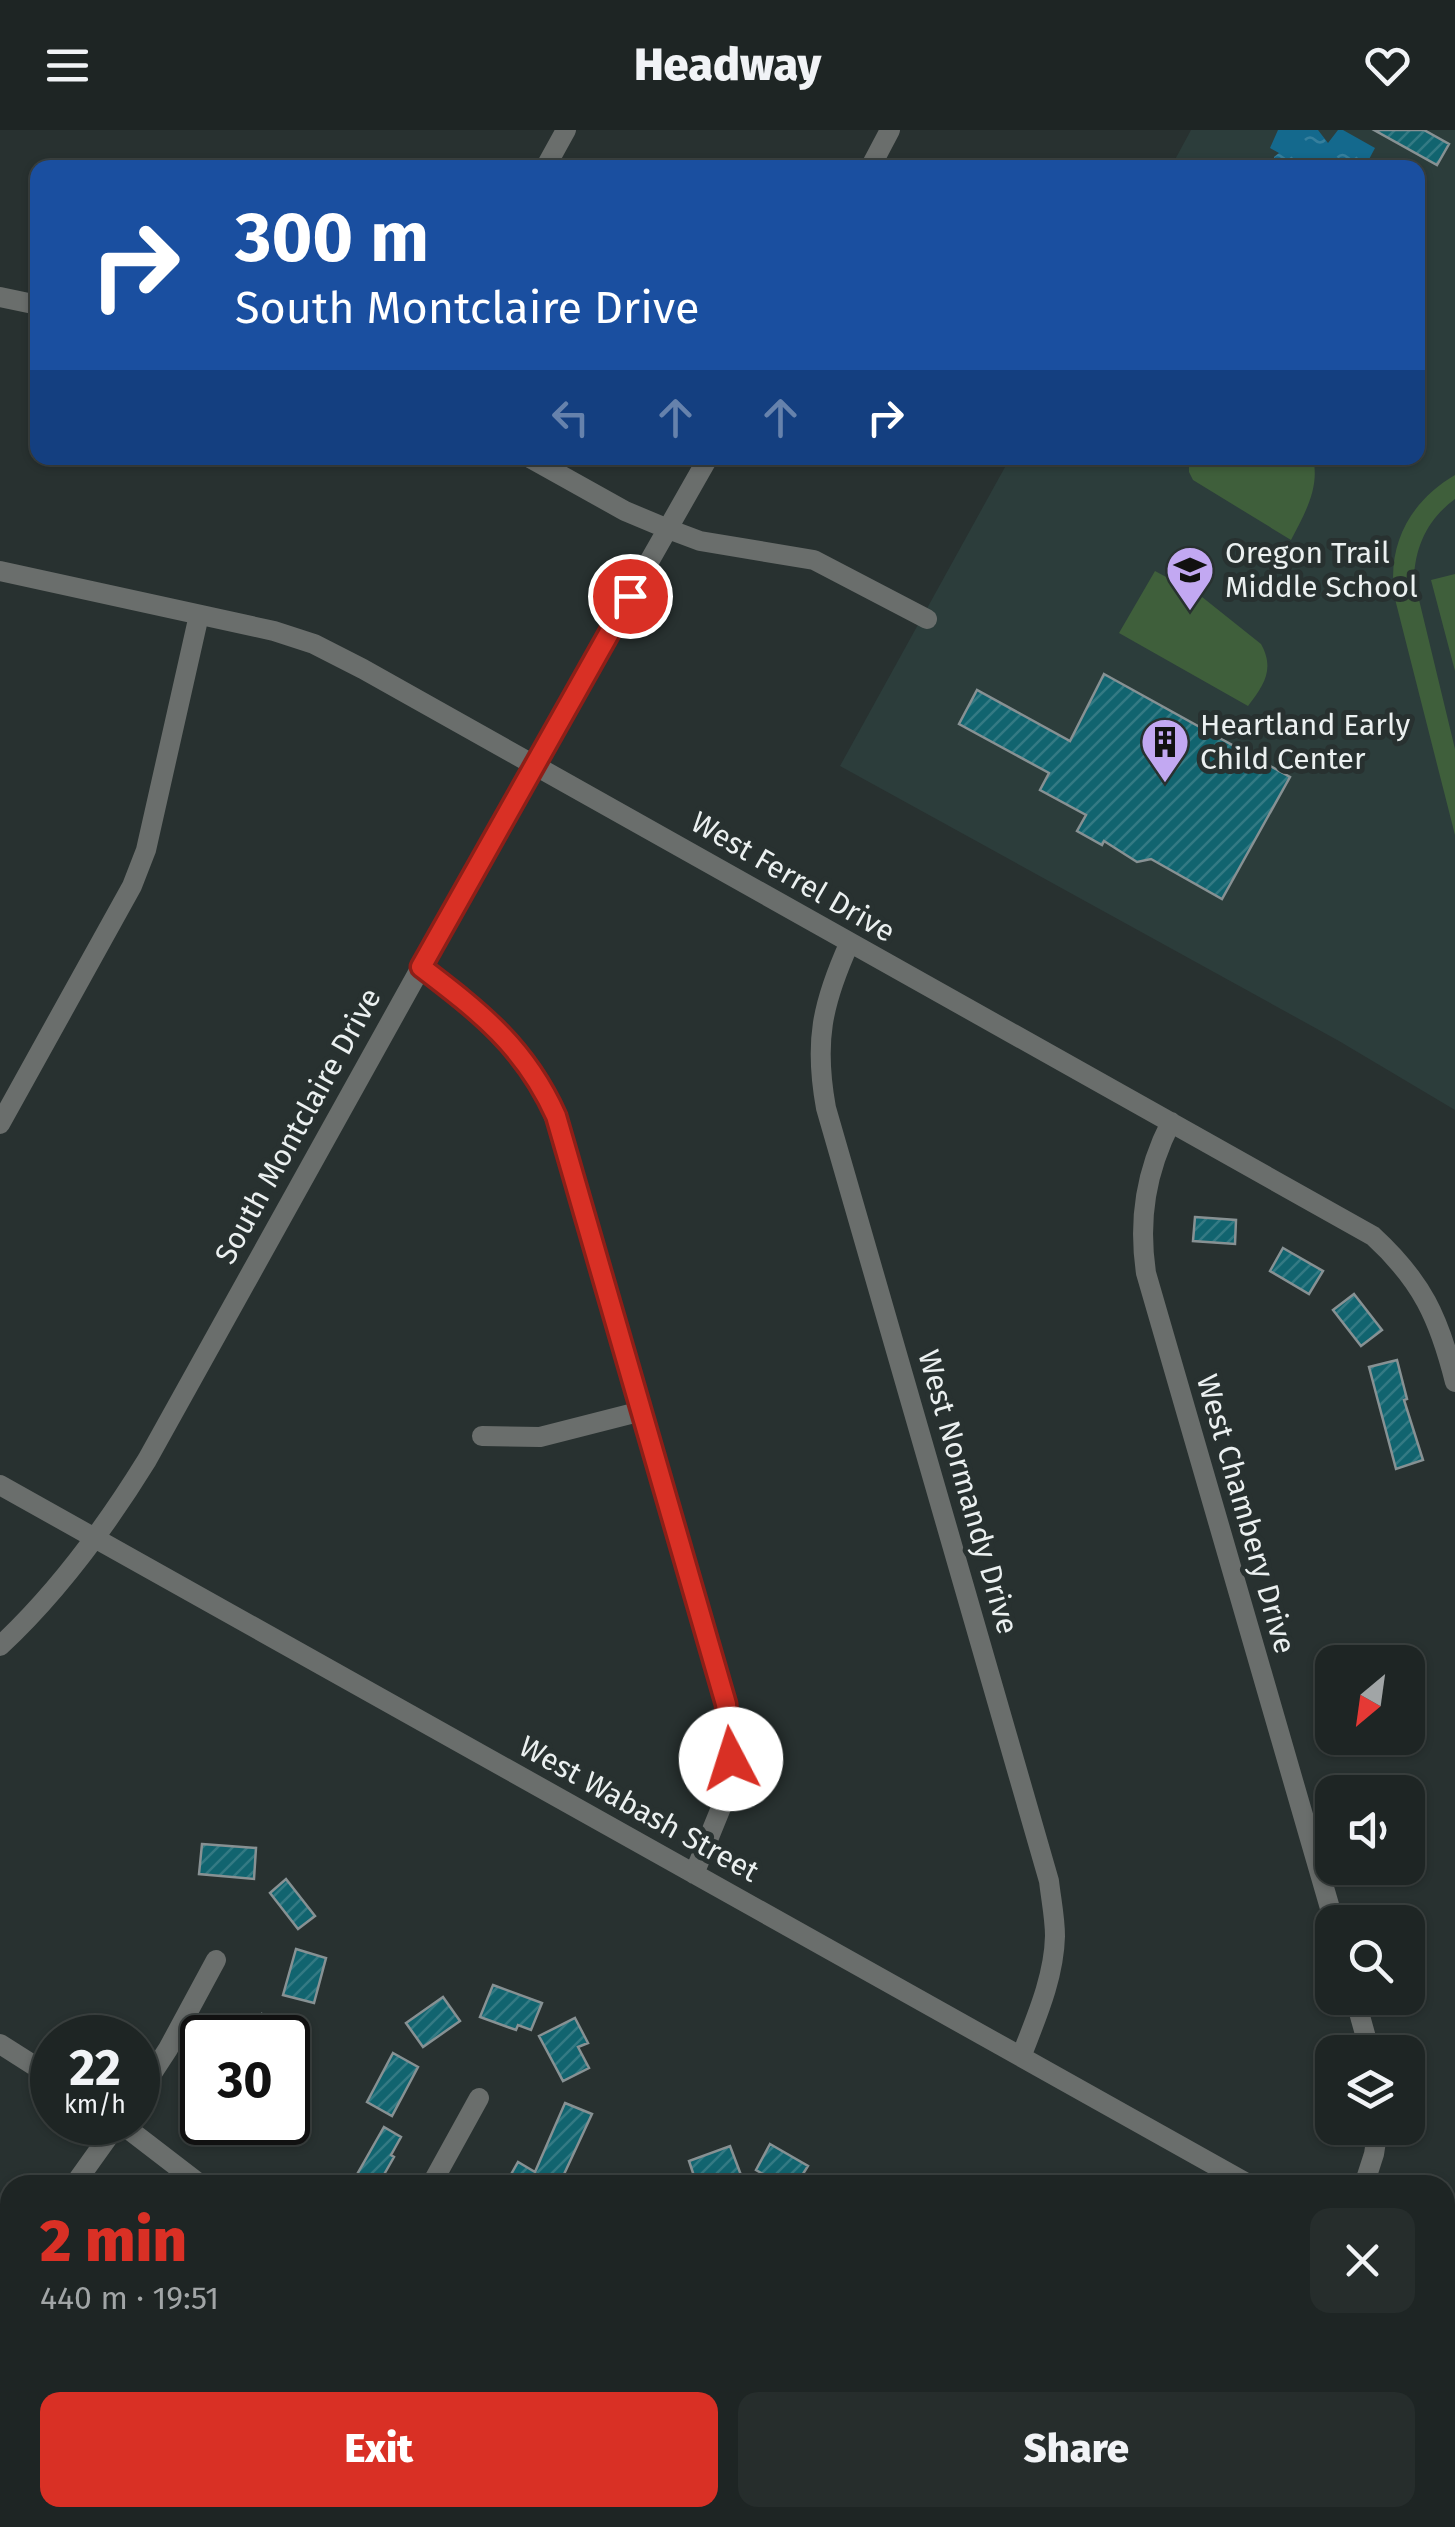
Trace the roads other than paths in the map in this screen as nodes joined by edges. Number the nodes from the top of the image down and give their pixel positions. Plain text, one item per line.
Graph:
1 (566, 130) edge
2 (890, 130) edge
3 (549, 160) edge
4 (874, 160) edge
5 (0, 297) edge
6 (30, 303) edge
7 (543, 465) edge
8 (704, 465) edge
9 (668, 529) junction
10 (0, 572) edge
11 (199, 615) junction
12 (928, 619) dead end
13 (534, 764) junction
14 (849, 944) junction
15 (421, 967) junction
16 (1171, 1122) junction
17 (0, 1124) edge
18 (1455, 1382) edge
19 (642, 1411) junction
20 (482, 1436) dead end
21 (0, 1484) edge
22 (96, 1538) junction
23 (0, 1646) edge
24 (694, 1874) junction
25 (1329, 1905) edge
26 (216, 1960) dead end
27 (0, 2044) edge
28 (1022, 2057) junction
29 (160, 2061) edge
30 (30, 2063) edge
31 (479, 2098) dead end
32 (103, 2145) edge
33 (148, 2145) edge
34 (1375, 2145) edge
35 (81, 2175) edge
36 (187, 2175) edge
37 (437, 2175) edge
38 (1232, 2175) edge
39 (1367, 2175) edge

1 - 3 street
2 - 4 street
5 - 6 street
7 - 9 street
8 - 9 street, South Montclaire Drive
9 - 12 street
9 - 13 street, South Montclaire Drive
10 - 11 street, West Ferrel Drive
11 - 13 street, West Ferrel Drive
11 - 17 street
13 - 14 street, West Ferrel Drive
13 - 15 street, South Montclaire Drive
14 - 16 street, West Ferrel Drive
14 - 28 street, West Normandy Drive
15 - 19 street
15 - 22 street, South Montclaire Drive
16 - 18 street, West Ferrel Drive
16 - 25 street, West Chambery Drive
19 - 20 street
19 - 24 street
21 - 22 street, West Wabash Street
22 - 23 street, South Montclaire Drive
22 - 24 street, West Wabash Street
24 - 28 street, West Wabash Street
26 - 29 street
27 - 30 street
28 - 38 street, West Wabash Street
31 - 37 street
32 - 35 street
33 - 36 street
34 - 39 street

